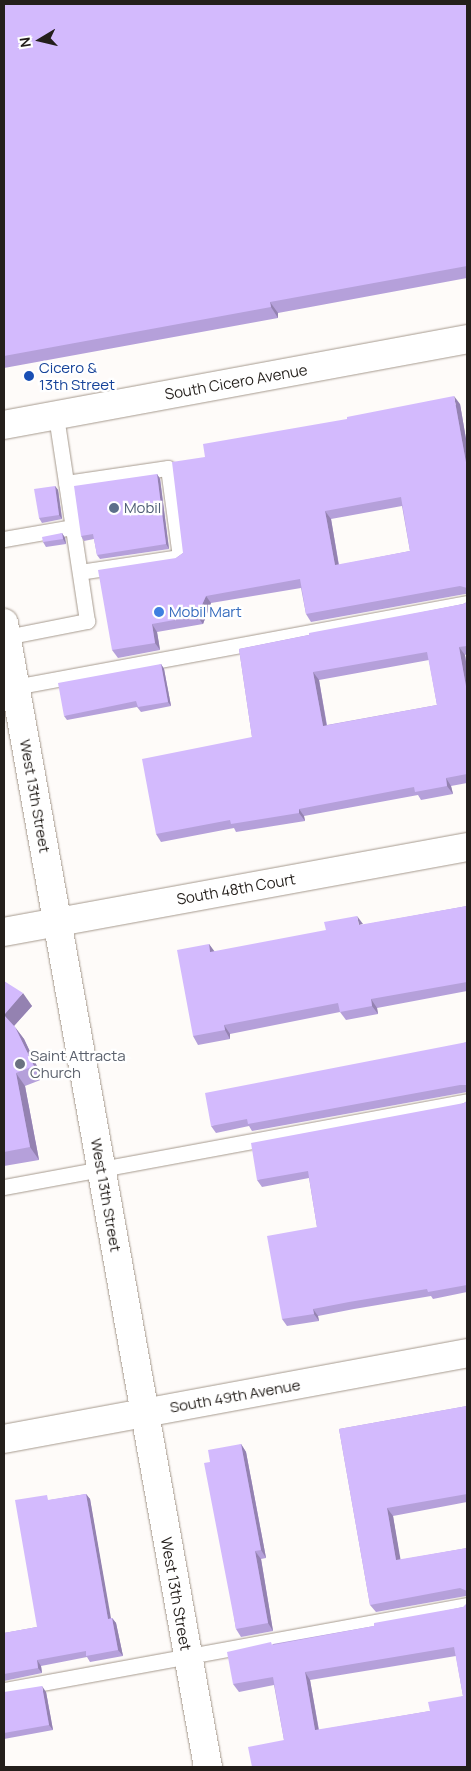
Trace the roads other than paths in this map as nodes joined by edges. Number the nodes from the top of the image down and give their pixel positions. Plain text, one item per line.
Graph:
1 (467, 339) edge
2 (56, 415) junction
3 (4, 425) edge
4 (66, 483) junction
5 (72, 527) junction
6 (4, 539) edge
7 (80, 572) junction
8 (467, 603) edge
9 (5, 630) edge
10 (10, 687) edge
11 (467, 847) edge
12 (57, 922) junction
13 (4, 932) edge
14 (467, 1100) edge
15 (101, 1169) junction
16 (4, 1188) edge
17 (467, 1353) edge
18 (144, 1413) junction
19 (4, 1439) edge
20 (467, 1605) edge
21 (188, 1656) junction
22 (4, 1690) edge
23 (208, 1767) edge

1 - 2 street, South Cicero Avenue
2 - 3 street, South Cicero Avenue
2 - 4 lane
4 - 5 lane
4 - 7 lane
5 - 6 lane
5 - 7 lane
7 - 9 lane
8 - 10 lane
9 - 10 street, West 13th Street
10 - 12 street, West 13th Street
11 - 12 street, South 48th Court
12 - 13 street, South 48th Court
12 - 15 street, West 13th Street
14 - 15 lane
15 - 16 lane
15 - 18 street, West 13th Street
17 - 18 street, South 49th Avenue
18 - 19 street, South 49th Avenue
18 - 21 street, West 13th Street
20 - 21 lane
21 - 22 lane
21 - 23 street, West 13th Street

